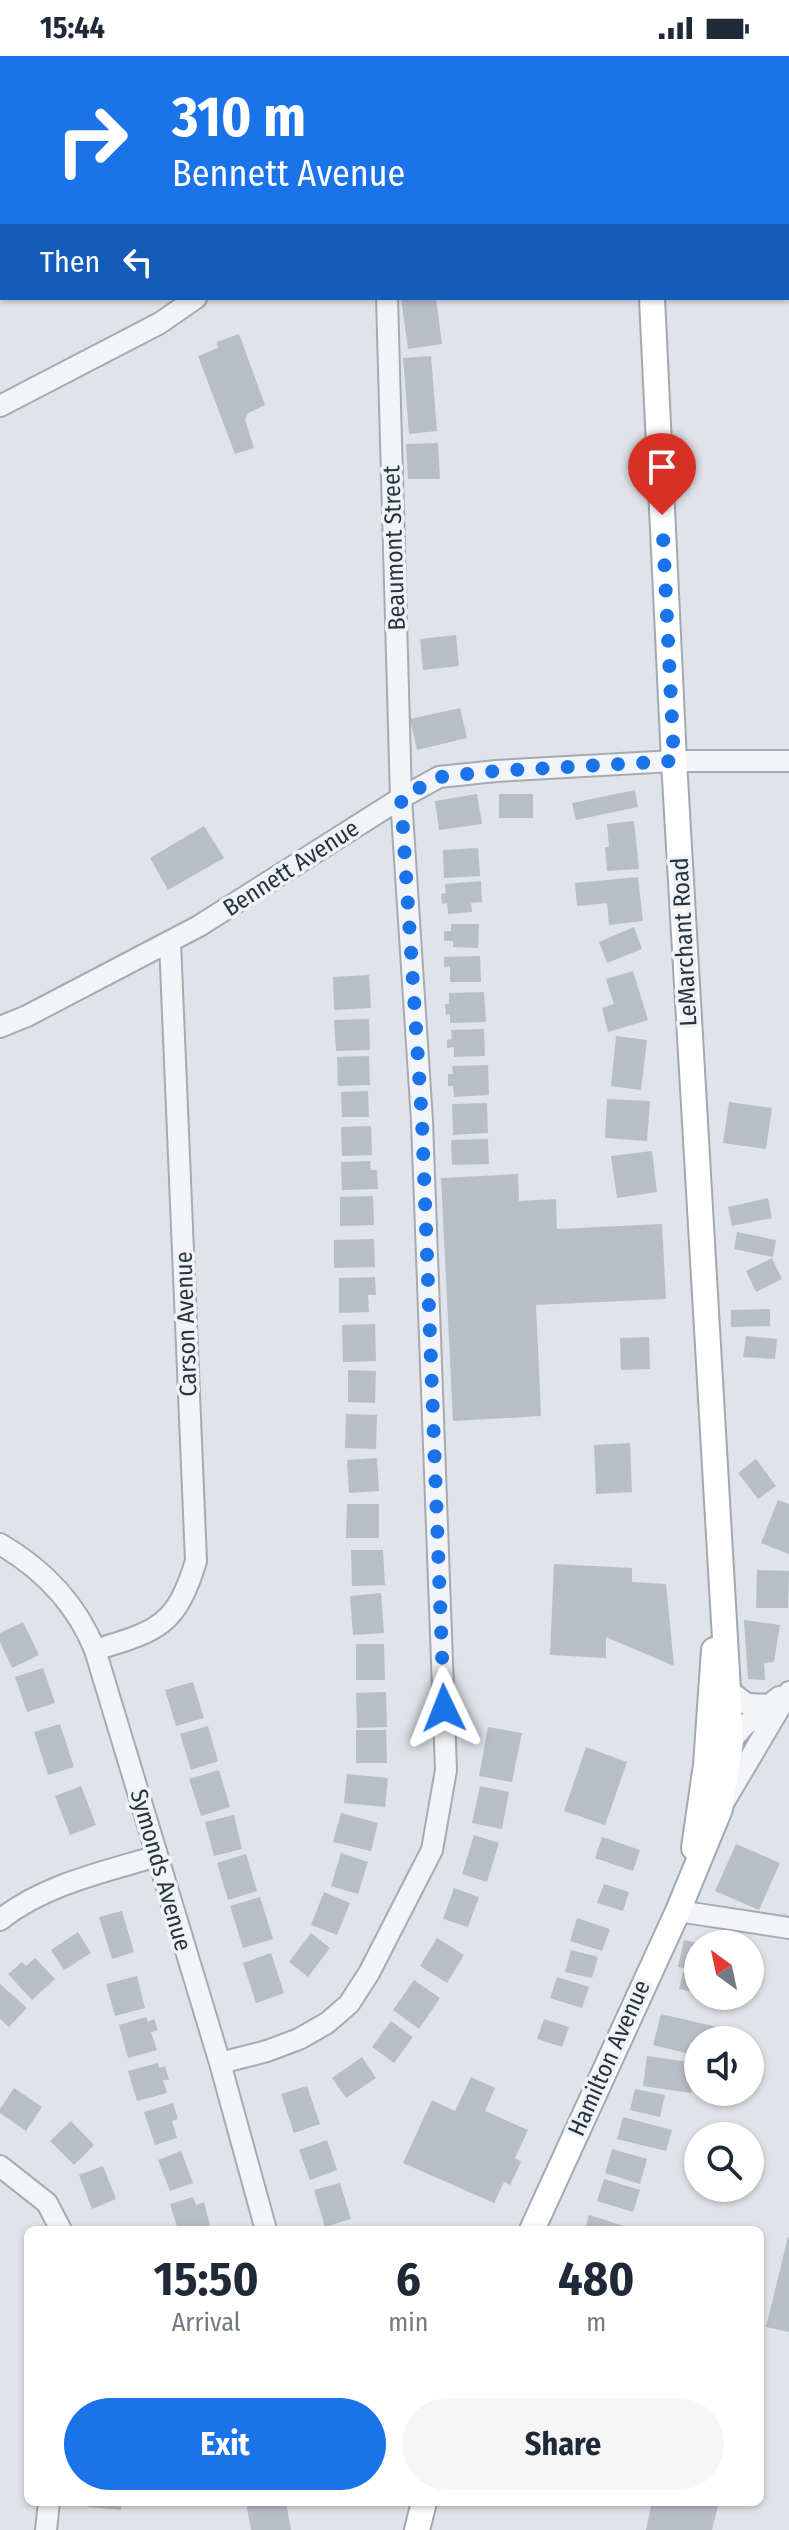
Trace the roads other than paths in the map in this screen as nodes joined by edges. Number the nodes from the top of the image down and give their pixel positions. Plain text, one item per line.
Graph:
1 (193, 300) edge
2 (387, 300) edge
3 (652, 300) edge
4 (0, 406) edge
5 (674, 761) junction
6 (789, 761) edge
7 (401, 798) junction
8 (170, 942) junction
9 (0, 1027) edge
10 (0, 1544) edge
11 (721, 1586) junction
12 (95, 1650) junction
13 (728, 1690) junction
14 (789, 1690) edge
15 (771, 1705) junction
16 (731, 1742) junction
17 (706, 1765) junction
18 (720, 1809) junction
19 (157, 1856) junction
20 (688, 1886) junction
21 (678, 1911) junction
22 (0, 1920) edge
23 (789, 1928) edge
24 (220, 2063) junction
25 (0, 2166) edge
26 (59, 2226) edge
27 (265, 2226) edge
28 (534, 2226) edge
29 (49, 2506) edge
30 (423, 2506) edge
31 (46, 2530) edge
32 (417, 2530) edge

1 - 4 street
2 - 7 street, Beaumont Street
3 - 5 main road, LeMarchant Road
5 - 6 street, Bennett Avenue
5 - 7 street, Bennett Avenue
5 - 11 main road, LeMarchant Road
7 - 8 street, Bennett Avenue
7 - 24 street, Beaumont Street
8 - 9 street, Bennett Avenue
8 - 12 street, Carson Avenue
10 - 12 street, Symonds Avenue
11 - 13 main road, LeMarchant Road
11 - 17 main road, LeMarchant Road
12 - 19 street, Symonds Avenue
13 - 15 street
13 - 16 main road, LeMarchant Road
14 - 15 street, Hamilton Avenue
14 - 18 street, Hamilton Avenue
15 - 16 street, Hamilton Avenue
16 - 17 street, Hamilton Avenue
16 - 18 main road, LeMarchant Road
17 - 20 main road, Hamilton Avenue
18 - 20 main road, Hamilton Avenue
19 - 22 street
19 - 24 street, Symonds Avenue
20 - 21 main road, Hamilton Avenue
21 - 23 street
21 - 28 main road, Hamilton Avenue
24 - 27 street, Symonds Avenue
25 - 26 street
29 - 31 street
30 - 32 main road

